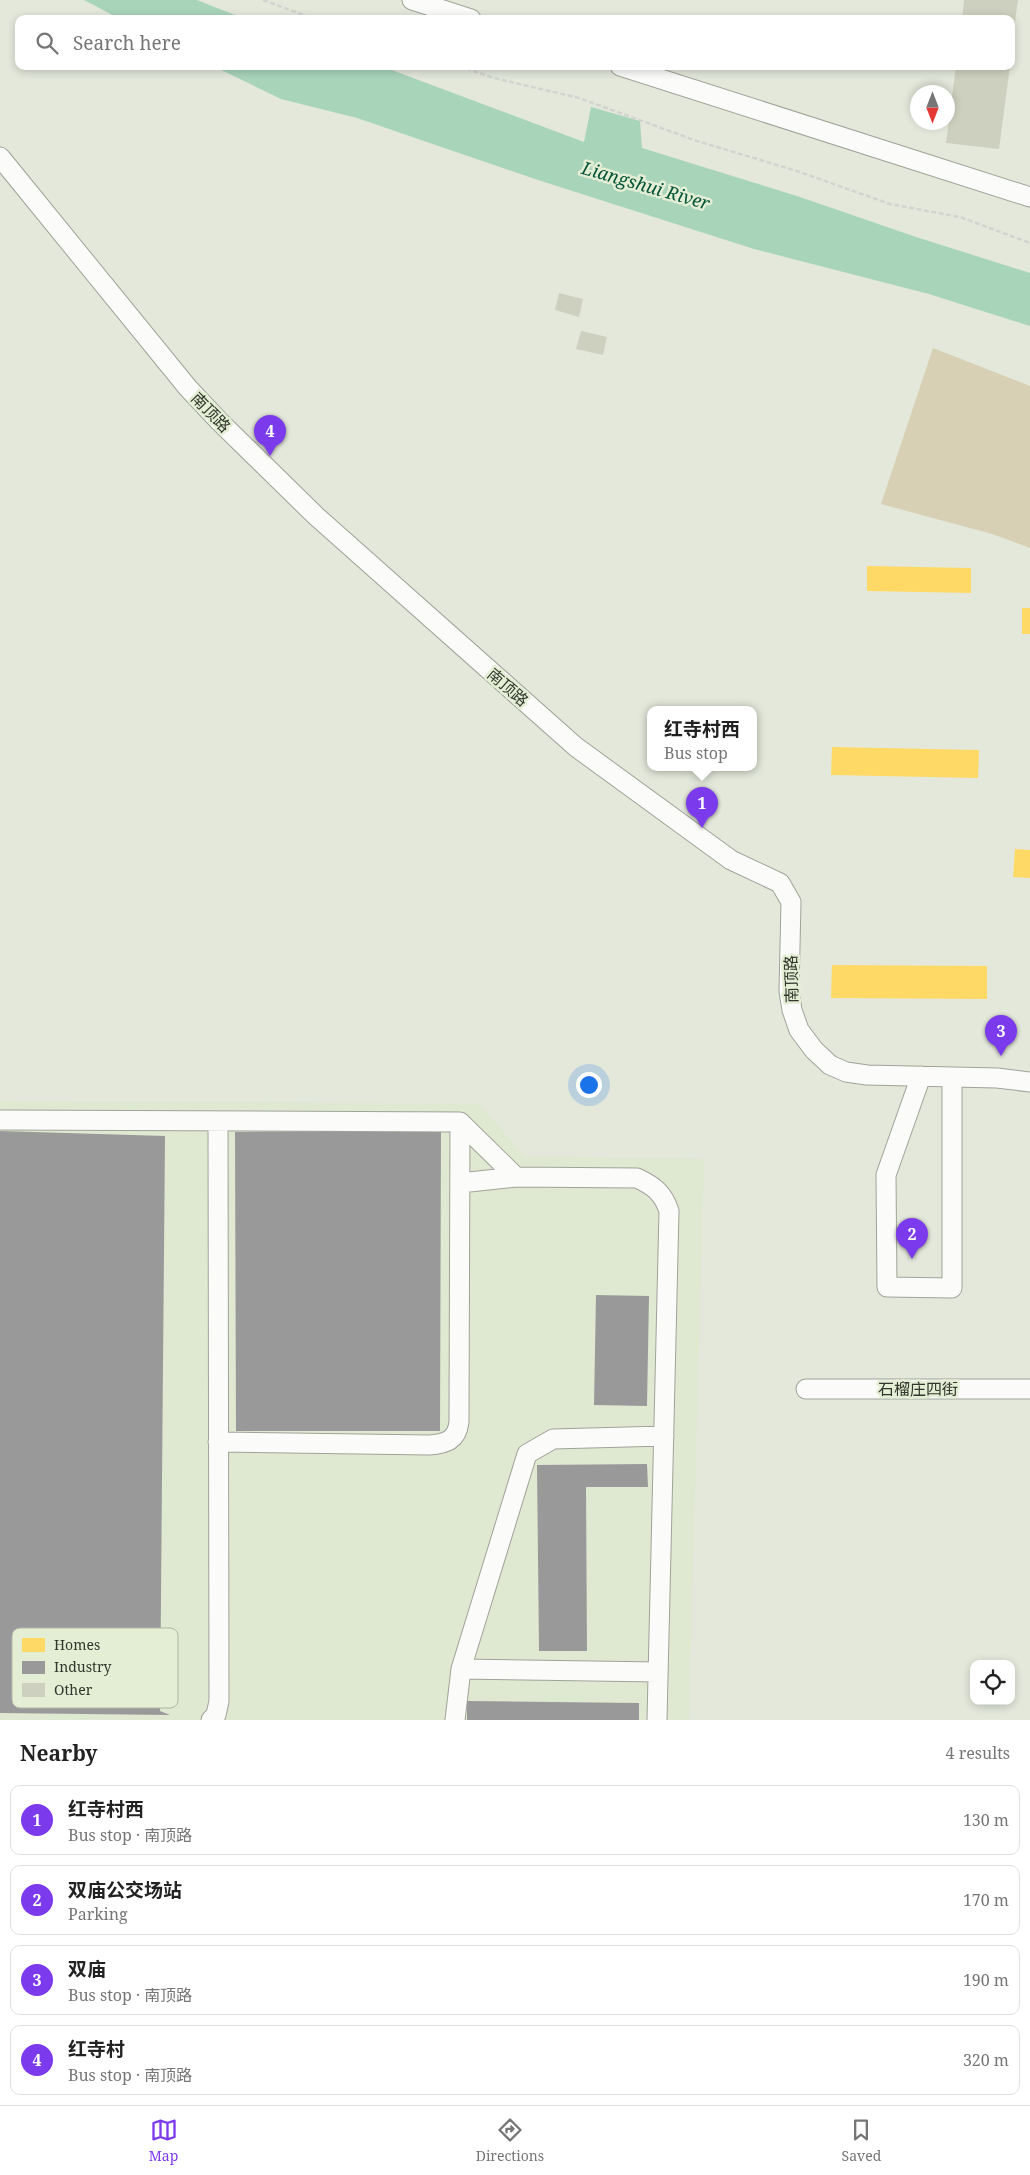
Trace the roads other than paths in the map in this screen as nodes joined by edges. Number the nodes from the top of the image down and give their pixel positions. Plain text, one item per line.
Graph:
1 (412, 0) edge
2 (459, 15) edge
3 (633, 70) edge
4 (0, 157) edge
5 (1030, 196) edge
6 (922, 1076) junction
7 (952, 1077) junction
8 (1030, 1082) edge
9 (0, 1120) edge
10 (218, 1121) junction
11 (460, 1122) junction
12 (516, 1177) junction
13 (460, 1183) junction
14 (806, 1389) dead end
15 (1030, 1389) edge
16 (664, 1436) junction
17 (218, 1442) junction
18 (461, 1669) junction
19 (658, 1672) junction
20 (211, 1720) edge
21 (455, 1720) edge
22 (657, 1720) edge

1 - 2 street
3 - 5 street
4 - 6 street, 南顶路
6 - 7 street, 南顶路
6 - 7 street
7 - 8 street, 南顶路
9 - 10 street
10 - 11 street
10 - 17 street
11 - 12 street
11 - 13 street
12 - 13 street
12 - 16 street
13 - 17 street
14 - 15 street, 石榴庄四街
16 - 18 street
16 - 19 street
17 - 20 street
18 - 19 street
18 - 21 street
19 - 22 street

